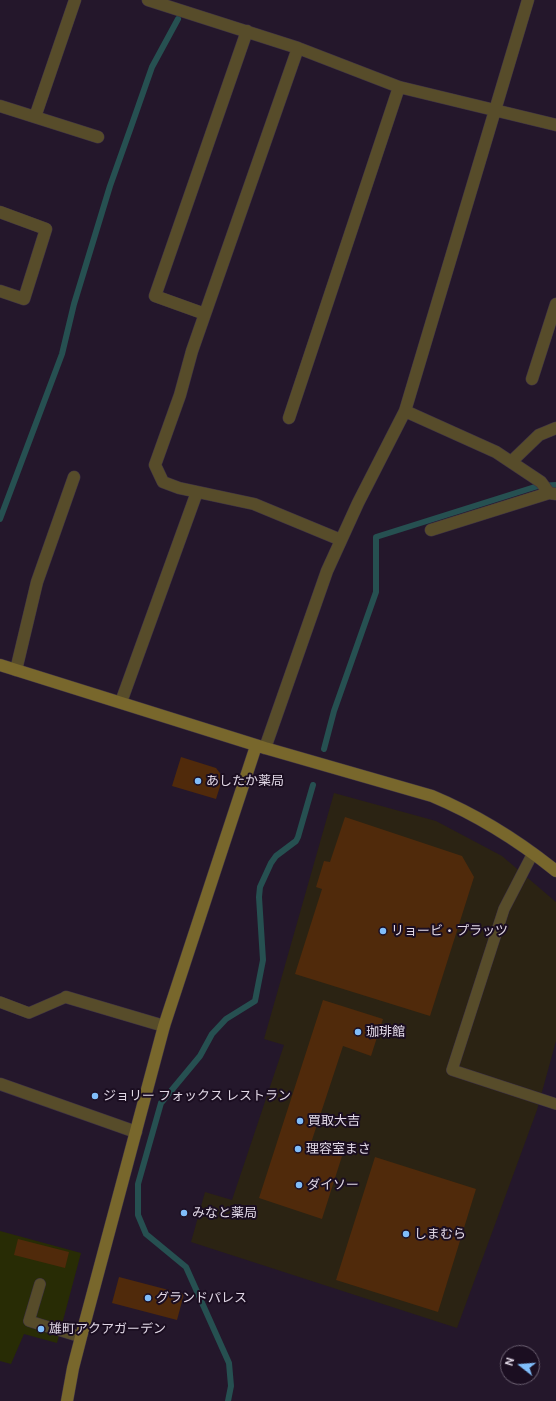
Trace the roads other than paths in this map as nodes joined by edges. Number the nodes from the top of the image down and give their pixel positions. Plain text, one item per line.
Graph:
1 (75, 0) edge
2 (148, 0) edge
3 (528, 0) edge
4 (247, 31) junction
5 (298, 48) junction
6 (399, 87) junction
7 (0, 106) edge
8 (496, 110) junction
9 (35, 117) junction
10 (556, 125) edge
11 (98, 137) dead end
12 (0, 212) edge
13 (0, 290) edge
14 (556, 304) edge
15 (205, 314) junction
16 (532, 379) dead end
17 (405, 411) junction
18 (289, 418) dead end
19 (556, 428) edge
20 (511, 462) junction
21 (74, 477) dead end
22 (548, 489) edge
23 (197, 492) junction
24 (431, 530) dead end
25 (341, 540) junction
26 (0, 665) edge
27 (16, 670) junction
28 (121, 702) junction
29 (261, 747) junction
30 (534, 853) junction
31 (556, 871) edge
32 (66, 997) joint
33 (0, 1002) edge
34 (164, 1026) junction
35 (0, 1084) edge
36 (556, 1104) edge
37 (136, 1132) junction
38 (40, 1284) dead end
39 (81, 1337) junction
40 (67, 1401) edge

1 - 9 street
2 - 4 street
3 - 8 street
4 - 5 street
4 - 15 street
5 - 6 street
5 - 15 street
6 - 8 street
6 - 18 street
7 - 9 street
8 - 10 street
8 - 17 street
9 - 11 street
12 - 13 street
14 - 16 street
15 - 23 street
17 - 20 street
17 - 25 street
19 - 20 street
20 - 22 street
21 - 27 street
22 - 24 street
23 - 25 street
23 - 28 street
25 - 29 street
26 - 27 street
27 - 28 street
28 - 29 street
29 - 30 street
29 - 34 street
30 - 31 street
30 - 36 lane
32 - 33 lane
32 - 34 street
34 - 37 street
35 - 37 street
37 - 39 street
38 - 39 lane
39 - 40 street

